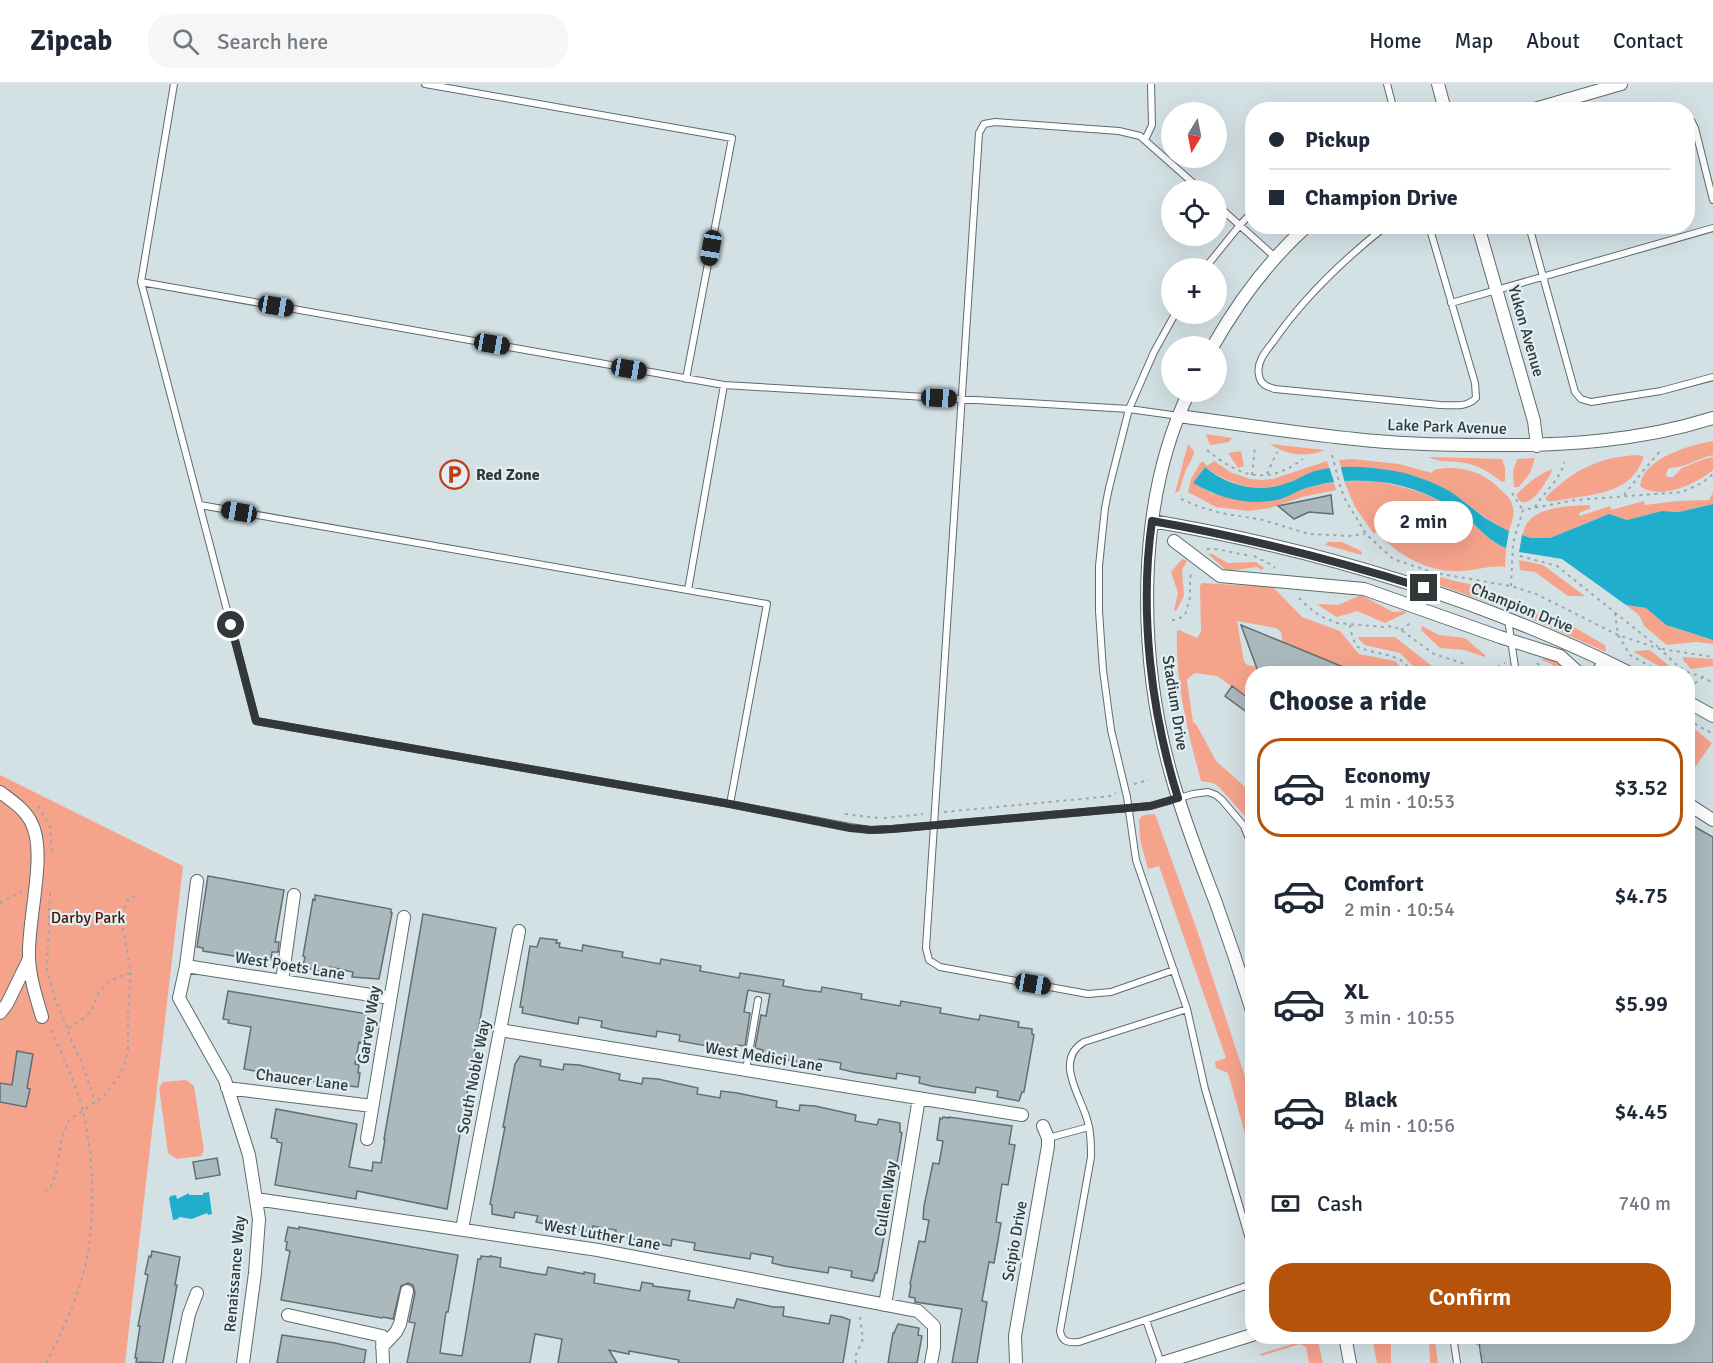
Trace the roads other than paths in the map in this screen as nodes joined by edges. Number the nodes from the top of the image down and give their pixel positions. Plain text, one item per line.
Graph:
1 (174, 84) edge
2 (425, 84) edge
3 (1151, 84) edge
4 (1387, 84) edge
5 (1438, 84) edge
6 (1621, 84) edge
7 (1392, 102) edge
8 (1443, 102) edge
9 (1559, 102) edge
10 (1695, 128) edge
11 (1145, 140) junction
12 (1190, 180) edge
13 (1713, 200) edge
14 (1227, 214) edge
15 (1245, 220) edge
16 (1240, 225) junction
17 (1713, 228) edge
18 (1245, 230) edge
19 (1695, 233) edge
20 (1250, 234) edge
21 (1300, 234) edge
22 (1376, 234) edge
23 (1431, 234) edge
24 (1480, 234) edge
25 (1531, 234) edge
26 (1692, 234) edge
27 (1213, 258) edge
28 (1276, 258) junction
29 (1543, 277) junction
30 (141, 282) junction
31 (1497, 290) junction
32 (1452, 303) junction
33 (1169, 324) edge
34 (1219, 336) edge
35 (1713, 377) edge
36 (686, 379) junction
37 (724, 385) junction
38 (962, 399) junction
39 (1185, 402) edge
40 (1129, 409) junction
41 (1179, 416) junction
42 (1713, 418) edge
43 (1537, 446) junction
44 (200, 505) junction
45 (1152, 521) junction
46 (1174, 541) dead end
47 (688, 590) junction
48 (1508, 619) junction
49 (1510, 640) junction
50 (1602, 659) junction
51 (1514, 666) edge
52 (1571, 666) edge
53 (1598, 666) edge
54 (1616, 666) edge
55 (1695, 706) edge
56 (1713, 716) edge
57 (0, 792) edge
58 (1178, 798) junction
59 (730, 804) junction
60 (1128, 808) junction
61 (1695, 808) edge
62 (1713, 820) edge
63 (934, 825) junction
64 (1245, 829) edge
65 (197, 881) dead end
66 (294, 895) dead end
67 (404, 917) dead end
68 (519, 931) dead end
69 (29, 958) junction
70 (186, 966) junction
71 (1174, 970) junction
72 (282, 981) junction
73 (1245, 991) edge
74 (390, 998) junction
75 (758, 1000) dead end
76 (1187, 1009) junction
77 (0, 1013) edge
78 (42, 1017) road end
79 (500, 1030) junction
80 (746, 1070) junction
81 (227, 1088) junction
82 (919, 1098) junction
83 (372, 1106) junction
84 (1022, 1115) dead end
85 (1089, 1127) junction
86 (1045, 1132) joint
87 (367, 1139) dead end
88 (256, 1198) junction
89 (1245, 1225) edge
90 (462, 1229) junction
91 (1245, 1286) edge
92 (407, 1291) dead end
93 (197, 1293) dead end
94 (885, 1305) junction
95 (288, 1315) dead end
96 (1146, 1320) junction
97 (1245, 1337) edge
98 (1346, 1344) edge
99 (1454, 1344) edge
100 (382, 1347) junction
101 (179, 1363) edge
102 (243, 1363) edge
103 (383, 1363) edge
104 (931, 1363) edge
105 (1016, 1363) edge
106 (1161, 1363) edge
107 (1350, 1363) edge
108 (1458, 1363) edge

1 - 30 lane
2 - 36 lane
3 - 11 lane
4 - 7 lane
5 - 8 street
6 - 9 street
10 - 13 lane
11 - 12 lane
11 - 38 lane
14 - 16 lane
15 - 16 lane
16 - 18 lane
16 - 27 lane
17 - 19 lane
20 - 28 lane
21 - 28 street
22 - 32 lane
23 - 32 lane
24 - 31 street, Yukon Avenue
25 - 29 lane
26 - 29 lane
28 - 34 street
29 - 31 lane
29 - 35 lane
30 - 36 lane
30 - 44 lane
31 - 32 lane
31 - 43 street, Yukon Avenue
33 - 40 lane
36 - 37 lane
37 - 38 lane
37 - 47 lane
38 - 40 lane
38 - 63 lane
39 - 41 street, Stadium Drive
40 - 41 lane
40 - 60 lane
41 - 43 street, Lake Park Avenue
41 - 45 street, Stadium Drive
42 - 43 street, Lake Park Avenue
44 - 47 lane
44 - 59 lane
45 - 48 street, Champion Drive
45 - 58 street, Stadium Drive
46 - 49 street
47 - 59 lane
48 - 49 lane
48 - 50 street, Champion Drive
49 - 51 lane
49 - 52 street
50 - 53 lane
50 - 54 street, Champion Drive
55 - 56 street
57 - 69 street
58 - 60 lane
58 - 64 lane
58 - 73 street, Stadium Drive
59 - 63 lane
60 - 63 lane
60 - 71 lane
61 - 62 street
63 - 71 lane
65 - 70 street, Renaissance Way
66 - 72 street
67 - 74 street, Garvey Way
68 - 79 street, South Noble Way
69 - 77 street
69 - 78 street
70 - 72 street, West Poets Lane
70 - 81 street, Renaissance Way
71 - 76 lane
72 - 74 street, West Poets Lane
74 - 83 street, Garvey Way
75 - 80 lane
76 - 85 lane
76 - 89 lane
79 - 80 street, West Medici Lane
79 - 90 street, South Noble Way
80 - 82 street, West Medici Lane
81 - 83 street, Chaucer Lane
81 - 88 street, Renaissance Way
82 - 84 street, West Medici Lane
82 - 94 street, Cullen Way
83 - 87 street, Garvey Way
85 - 86 lane
85 - 96 lane
86 - 105 street, Scipio Drive
88 - 90 street, West Luther Lane
88 - 102 street, Renaissance Way
90 - 94 street, West Luther Lane
91 - 96 lane
92 - 100 street
93 - 101 street
94 - 104 street, West Luther Lane
95 - 100 street
96 - 106 lane
97 - 106 street
98 - 107 street
99 - 108 lane
100 - 103 street

